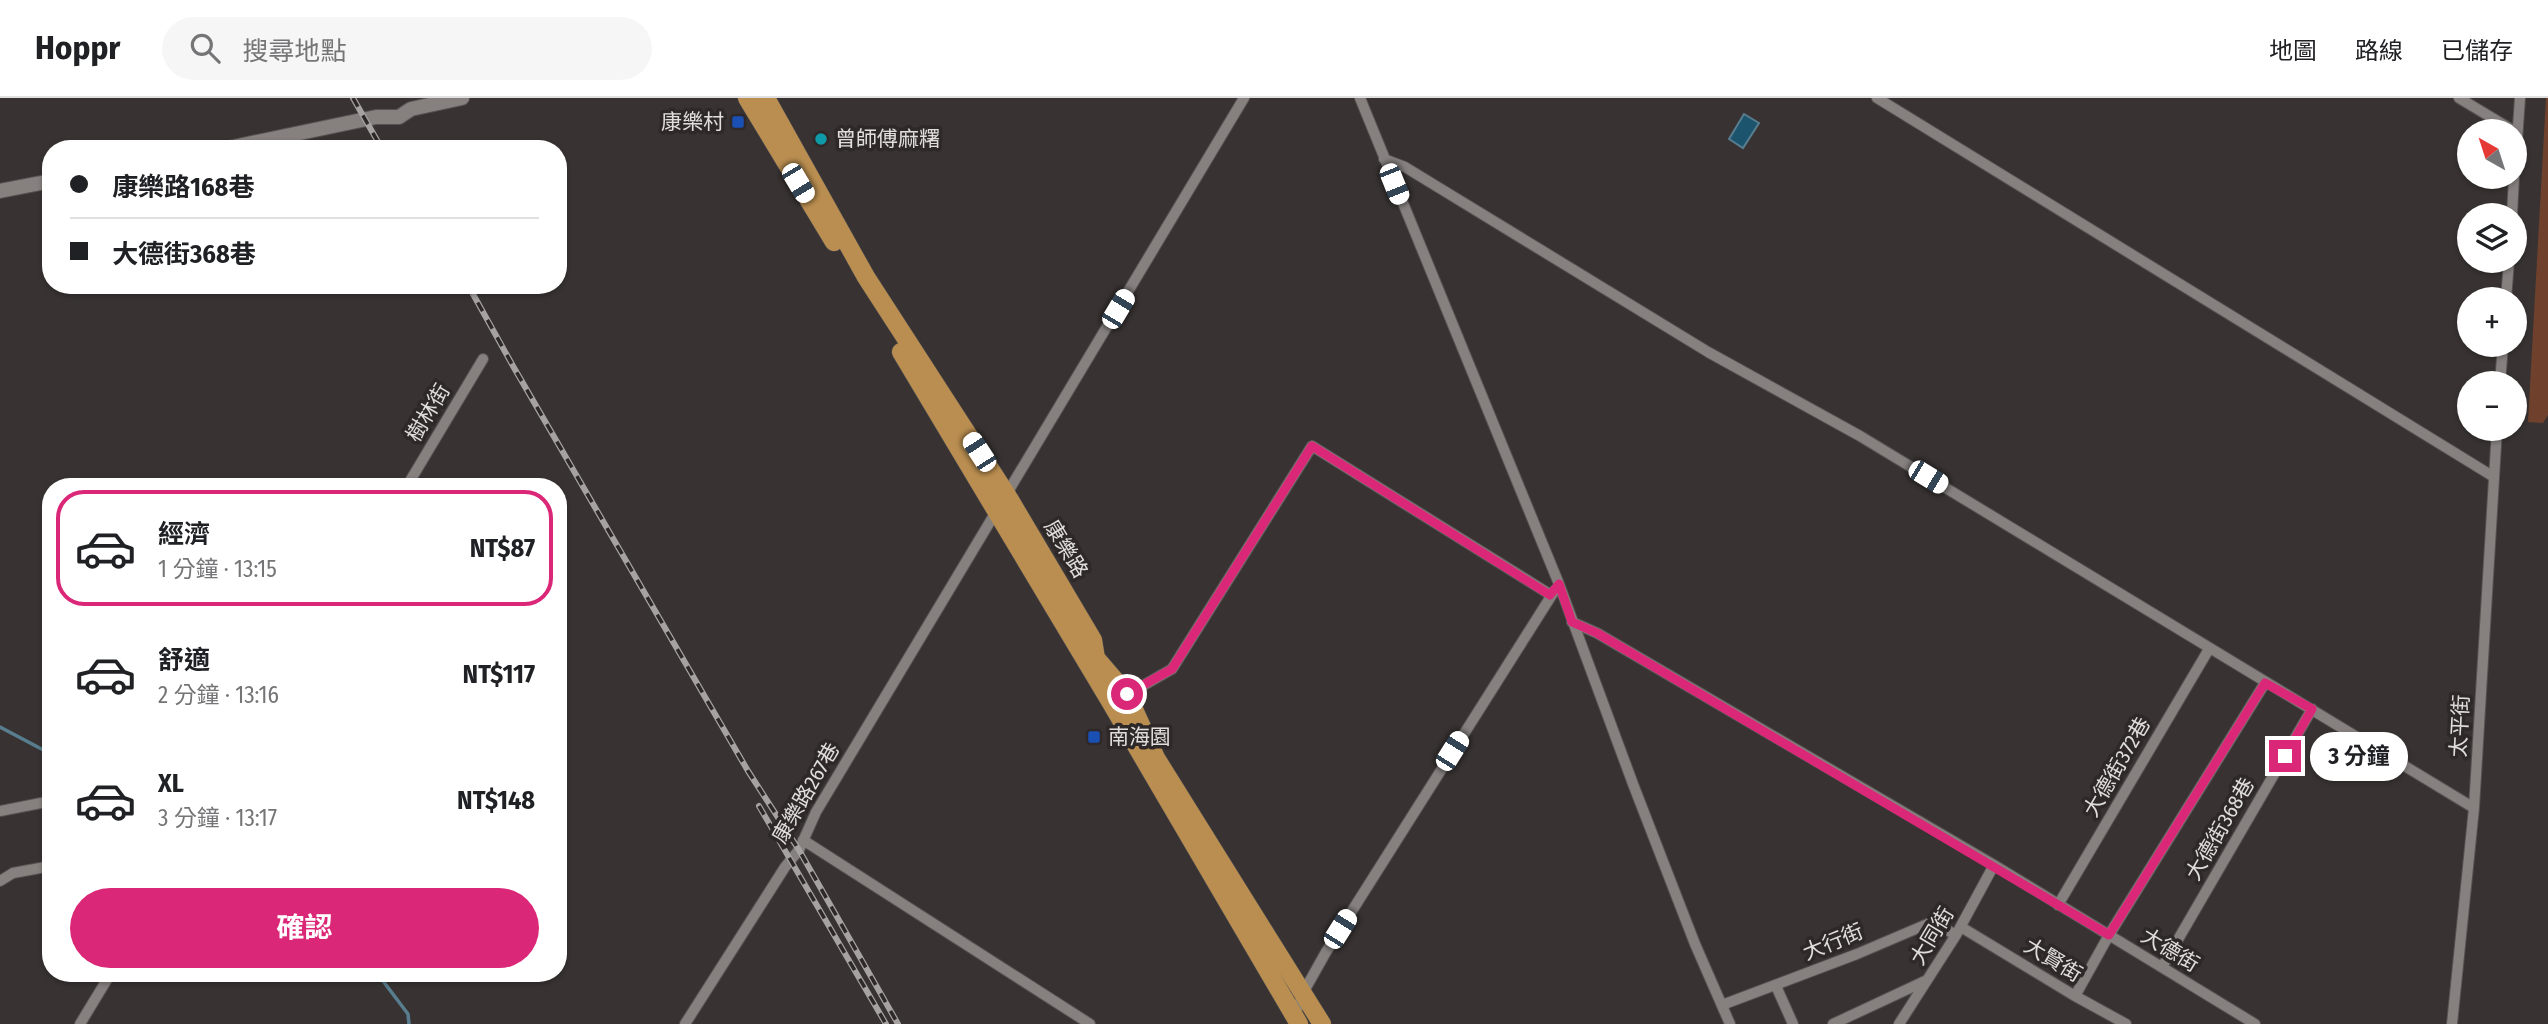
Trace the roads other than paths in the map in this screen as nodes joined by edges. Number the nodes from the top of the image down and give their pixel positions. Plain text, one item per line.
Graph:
1 (462, 98) edge
2 (747, 98) edge
3 (766, 98) edge
4 (1244, 98) edge
5 (1360, 98) edge
6 (1877, 98) edge
7 (2459, 98) edge
8 (2521, 98) edge
9 (2494, 119) edge
10 (2517, 119) edge
11 (267, 140) edge
12 (1384, 159) junction
13 (42, 183) edge
14 (0, 191) edge
15 (483, 359) dead end
16 (2496, 441) edge
17 (2494, 477) junction
18 (412, 478) edge
19 (1002, 503) junction
20 (1559, 584) junction
21 (1550, 595) junction
22 (1572, 622) junction
23 (2209, 649) junction
24 (2265, 683) junction
25 (1119, 699) junction
26 (2312, 709) junction
27 (42, 803) edge
28 (2474, 808) junction
29 (0, 811) edge
30 (803, 840) junction
31 (1994, 865) junction
32 (42, 868) edge
33 (0, 881) edge
34 (2058, 905) junction
35 (1959, 931) junction
36 (2109, 935) junction
37 (2162, 967) junction
38 (1928, 980) junction
39 (106, 982) edge
40 (1776, 986) junction
41 (1303, 993) junction
42 (2075, 996) junction
43 (1722, 1005) junction
44 (1295, 1022) edge
45 (80, 1024) edge
46 (685, 1024) edge
47 (1090, 1024) edge
48 (1322, 1024) edge
49 (1730, 1024) edge
50 (1793, 1024) edge
51 (1833, 1024) edge
52 (1899, 1024) edge
53 (2126, 1024) edge
54 (2255, 1024) edge
55 (2452, 1024) edge

1 - 11 street
2 - 19 main road, 康樂路
3 - 19 main road, 康樂路
4 - 19 street, 康樂路267巷
5 - 12 street
6 - 17 street
7 - 9 street
8 - 10 street
12 - 20 street
12 - 23 street
13 - 14 street
15 - 18 street, 樹林街
16 - 17 street, 太平街
17 - 28 street, 太平街
19 - 25 main road, 康樂路
19 - 30 street, 康樂路267巷
20 - 21 street
20 - 22 street
21 - 25 street
21 - 41 street
22 - 31 street, 大德街
22 - 43 street
23 - 24 street
23 - 34 street, 大德街372巷
24 - 26 street
24 - 36 street
25 - 41 main road, 康樂路
25 - 44 main road, 康樂路
26 - 28 street
26 - 37 street, 大德街368巷
27 - 29 street
28 - 55 street, 太平街
30 - 46 street, 康樂路267巷
30 - 47 street
31 - 34 street, 大德街
31 - 35 street, 大同街
32 - 33 street
34 - 36 street, 大德街
35 - 38 street, 大同街
35 - 40 street, 大行街
35 - 42 street, 大賢街
36 - 37 street, 大德街
36 - 42 street
37 - 54 street, 大德街
38 - 51 street
38 - 52 street, 大同街
39 - 45 street
40 - 43 street, 大行街
40 - 50 street
41 - 44 street
41 - 48 main road, 康樂路
42 - 53 street, 大賢街
43 - 49 street

